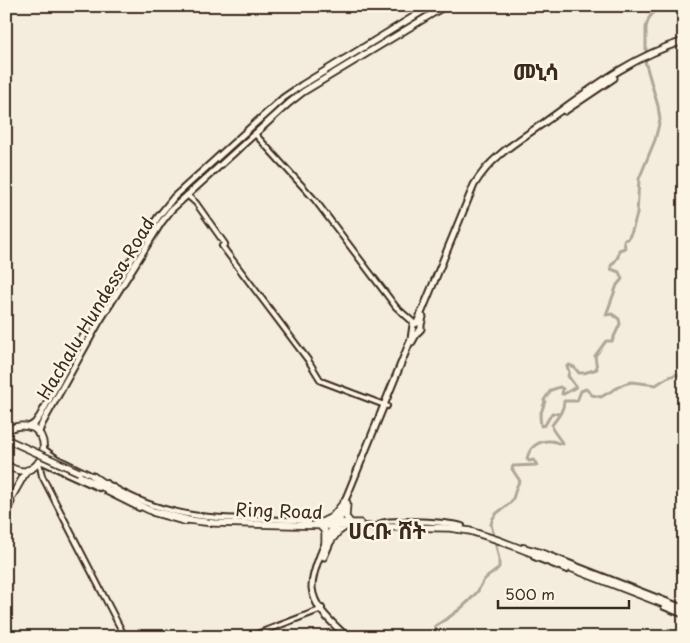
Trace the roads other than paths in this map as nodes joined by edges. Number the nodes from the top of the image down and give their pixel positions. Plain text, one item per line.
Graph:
1 (431, 6) edge
2 (445, 6) edge
3 (684, 43) edge
4 (362, 48) junction
5 (364, 55) junction
6 (313, 78) junction
7 (316, 84) junction
8 (250, 129) junction
9 (255, 134) junction
10 (187, 194) junction
11 (143, 240) junction
12 (148, 244) junction
13 (97, 320) junction
14 (416, 326) junction
15 (385, 405) junction
16 (29, 427) junction
17 (8, 430) edge
18 (38, 434) junction
19 (6, 439) edge
20 (6, 443) edge
21 (44, 449) junction
22 (39, 462) junction
23 (6, 464) edge
24 (50, 466) junction
25 (30, 469) junction
26 (41, 470) junction
27 (78, 474) junction
28 (42, 476) junction
29 (93, 476) junction
30 (89, 484) junction
31 (105, 487) junction
32 (16, 490) junction
33 (345, 502) junction
34 (6, 507) edge
35 (6, 513) edge
36 (309, 523) junction
37 (320, 524) junction
38 (336, 524) junction
39 (350, 524) junction
40 (328, 543) junction
41 (321, 608) junction
42 (684, 611) edge
43 (124, 636) edge
44 (249, 637) edge
45 (348, 637) edge

1 - 4 main road
2 - 5 main road, Hachalu Hundessa Road
3 - 14 main road
4 - 5 main road
4 - 6 main road
5 - 7 main road, Hachalu Hundessa Road
6 - 7 main road
6 - 8 main road
7 - 9 main road, Hachalu Hundessa Road
8 - 9 street
8 - 11 main road
9 - 10 main road, Hachalu Hundessa Road
9 - 14 street
10 - 12 main road, Hachalu Hundessa Road
10 - 15 street
11 - 12 main road
11 - 13 main road
12 - 13 main road, Hachalu Hundessa Road
13 - 16 main road
13 - 18 main road, Hachalu Hundessa Road
14 - 15 main road
15 - 33 main road
16 - 17 highway
16 - 18 highway
18 - 21 highway
19 - 27 highway, bridge
20 - 27 highway, bridge
21 - 22 highway
21 - 29 street
22 - 24 street
22 - 25 highway
22 - 26 street
23 - 25 highway
24 - 26 street
24 - 30 street
25 - 28 street
25 - 32 highway
26 - 28 street
27 - 31 highway, Ring Road
28 - 43 street
29 - 31 highway
29 - 36 street
30 - 31 highway
30 - 36 street
31 - 36 highway, Ring Road
32 - 34 highway
32 - 35 main road
33 - 37 highway
33 - 38 main road
33 - 39 highway
36 - 37 highway, Ring Road
37 - 38 highway, Ring Road
37 - 40 highway
38 - 39 highway, Ring Road
38 - 40 main road
39 - 40 highway
39 - 42 highway, Ring Road
40 - 41 main road
41 - 44 street
41 - 45 main road

